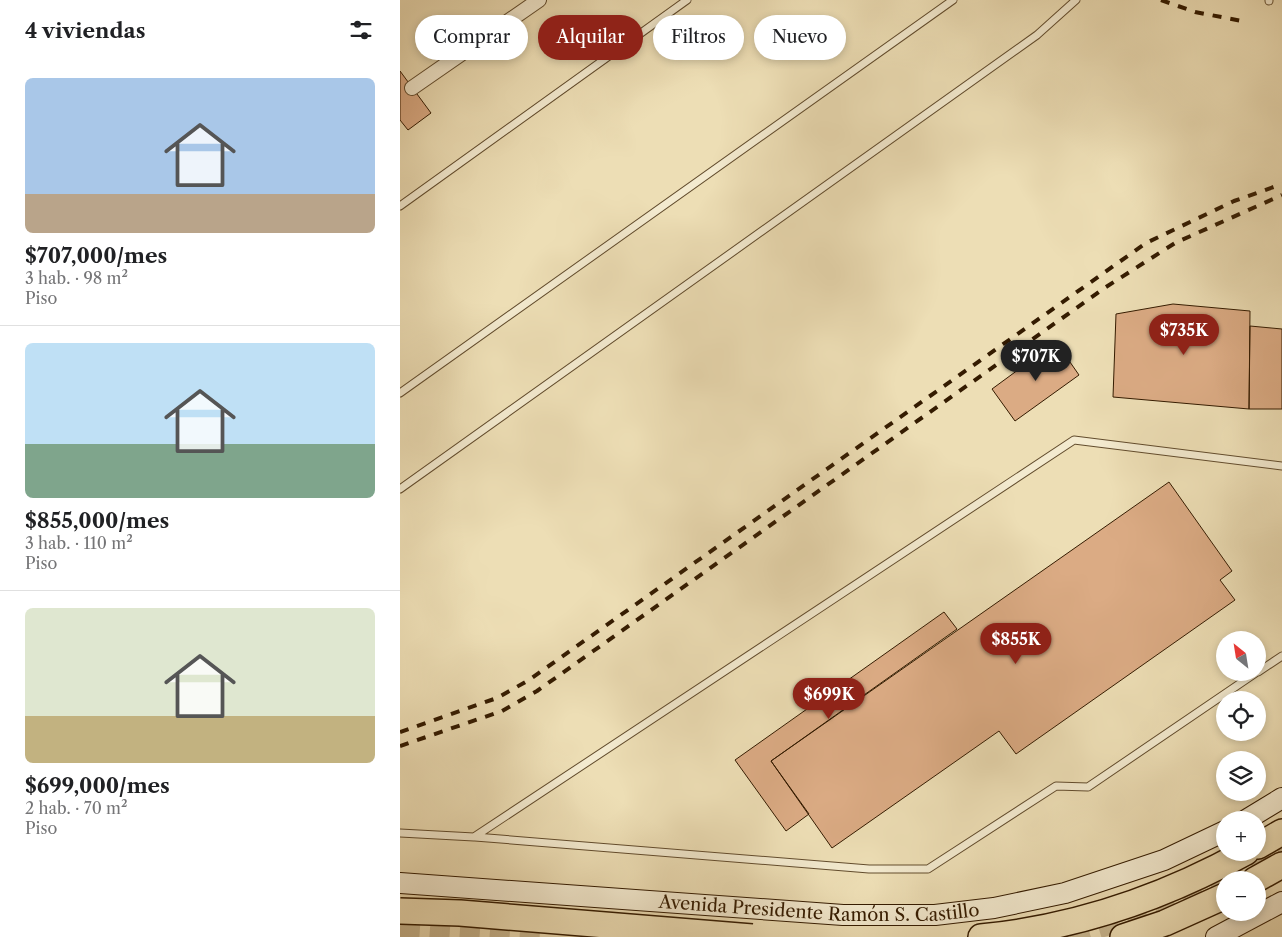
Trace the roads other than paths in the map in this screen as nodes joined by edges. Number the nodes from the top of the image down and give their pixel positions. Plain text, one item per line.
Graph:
1 (539, 0) edge
2 (687, 0) edge
3 (953, 0) edge
4 (1076, 0) edge
5 (412, 88) dead end
6 (400, 206) edge
7 (400, 393) edge
8 (1282, 466) edge
9 (400, 489) edge
10 (1282, 656) edge
11 (1266, 666) edge
12 (1244, 681) edge
13 (1282, 798) edge
14 (1261, 811) edge
15 (1282, 832) edge
16 (400, 833) edge
17 (1216, 835) edge
18 (474, 837) junction
19 (1266, 841) edge
20 (1228, 861) edge
21 (1282, 865) edge
22 (1266, 874) edge
23 (400, 883) edge
24 (1216, 900) edge
25 (1282, 902) edge
26 (400, 911) edge
27 (752, 937) edge
28 (981, 937) edge
29 (1123, 937) edge
30 (1216, 937) edge

1 - 5 street
2 - 6 lane
3 - 7 lane
4 - 9 lane
8 - 18 lane
10 - 11 lane
12 - 18 lane
13 - 14 main road
15 - 19 highway
16 - 18 lane
17 - 23 main road, Avenida Presidente Ramón S. Castillo
20 - 28 highway
21 - 22 highway
24 - 29 highway
25 - 30 main road
26 - 27 highway, bridge

